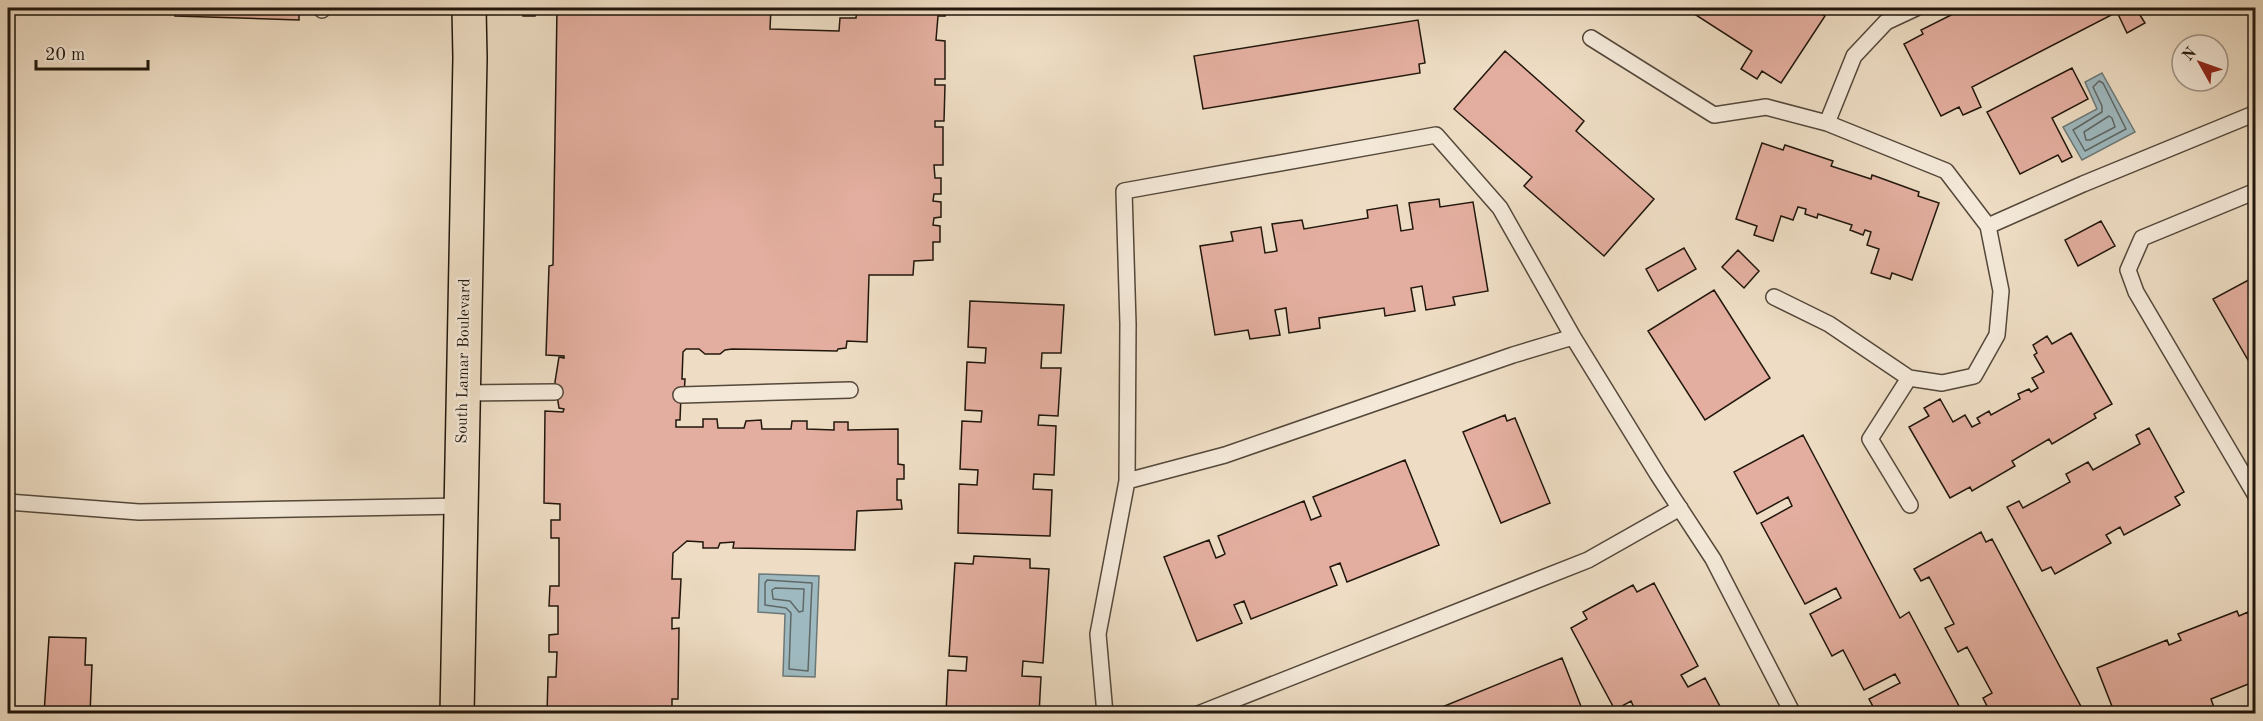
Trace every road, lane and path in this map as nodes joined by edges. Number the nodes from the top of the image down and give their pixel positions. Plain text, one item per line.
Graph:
1 (469, 8) edge
2 (1916, 8) edge
3 (1591, 38) dead end
4 (2256, 113) edge
5 (1827, 123) junction
6 (2256, 191) edge
7 (1988, 226) junction
8 (1774, 297) dead end
9 (1573, 338) junction
10 (1909, 378) junction
11 (850, 390) dead end
12 (555, 392) dead end
13 (463, 393) junction
14 (681, 395) dead end
15 (1127, 482) junction
16 (2256, 496) edge
17 (8, 502) edge
18 (1910, 505) dead end
19 (461, 506) junction
20 (1680, 508) junction
21 (457, 714) edge
22 (1105, 714) edge
23 (1198, 714) edge
24 (1792, 714) edge

1 - 13 main road, South Lamar Boulevard
2 - 5 lane
3 - 5 lane
4 - 7 lane
5 - 7 lane
6 - 16 lane
7 - 10 lane
8 - 10 lane
9 - 15 lane
9 - 15 lane
9 - 20 lane
10 - 18 lane
11 - 14 lane
12 - 13 lane
13 - 19 main road, South Lamar Boulevard
15 - 22 lane
17 - 19 lane
19 - 21 main road, South Lamar Boulevard
20 - 23 lane
20 - 24 lane

